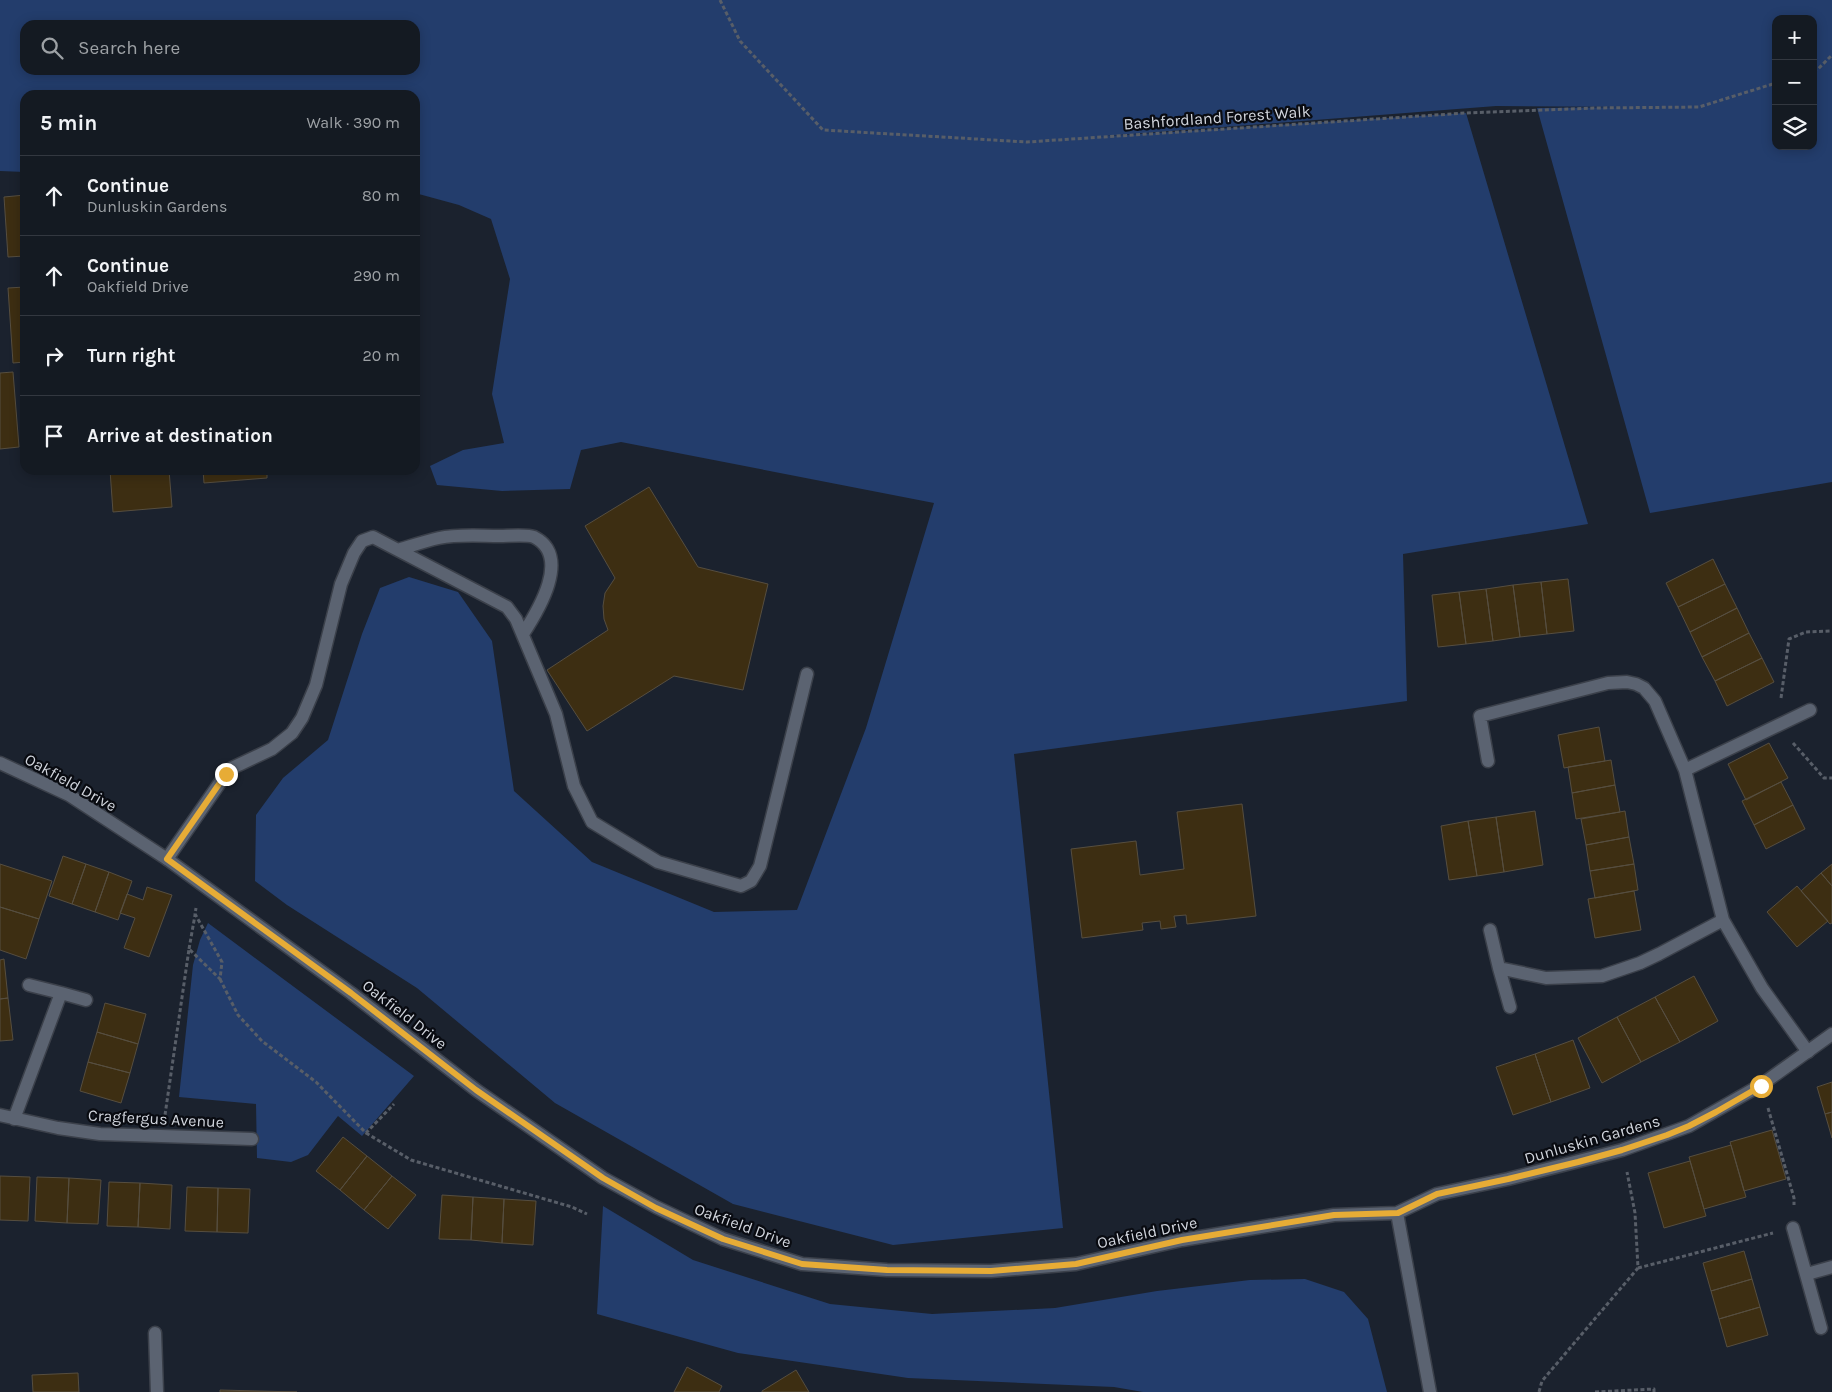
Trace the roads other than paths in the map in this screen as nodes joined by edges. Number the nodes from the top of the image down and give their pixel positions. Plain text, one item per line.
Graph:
1 (398, 550) junction
2 (523, 634) junction
3 (807, 674) dead end
4 (1810, 710) dead end
5 (1488, 761) dead end
6 (0, 764) edge
7 (1685, 770) junction
8 (167, 859) junction
9 (1723, 920) junction
10 (1490, 930) dead end
11 (1499, 968) junction
12 (29, 985) dead end
13 (61, 993) junction
14 (86, 1000) dead end
15 (1510, 1007) dead end
16 (1832, 1034) edge
17 (1808, 1052) junction
18 (0, 1115) edge
19 (14, 1119) junction
20 (252, 1139) dead end
21 (1398, 1213) junction
22 (1793, 1228) road end
23 (1832, 1267) edge
24 (1807, 1274) junction
25 (1821, 1328) dead end
26 (155, 1333) dead end
27 (157, 1392) edge
28 (1430, 1392) edge

1 - 2 street
1 - 2 street
1 - 8 street
2 - 3 street
4 - 7 street
5 - 7 street
6 - 8 street, Oakfield Drive
7 - 9 street
8 - 21 street, Oakfield Drive
9 - 11 street
9 - 17 street
10 - 11 street
11 - 15 street
12 - 13 street
13 - 14 street
13 - 19 street
16 - 17 street, Dunluskin Gardens
17 - 21 street, Dunluskin Gardens
18 - 19 street, Cragfergus Avenue
19 - 20 street, Cragfergus Avenue
21 - 28 street
22 - 24 street
23 - 24 street
24 - 25 street
26 - 27 street

